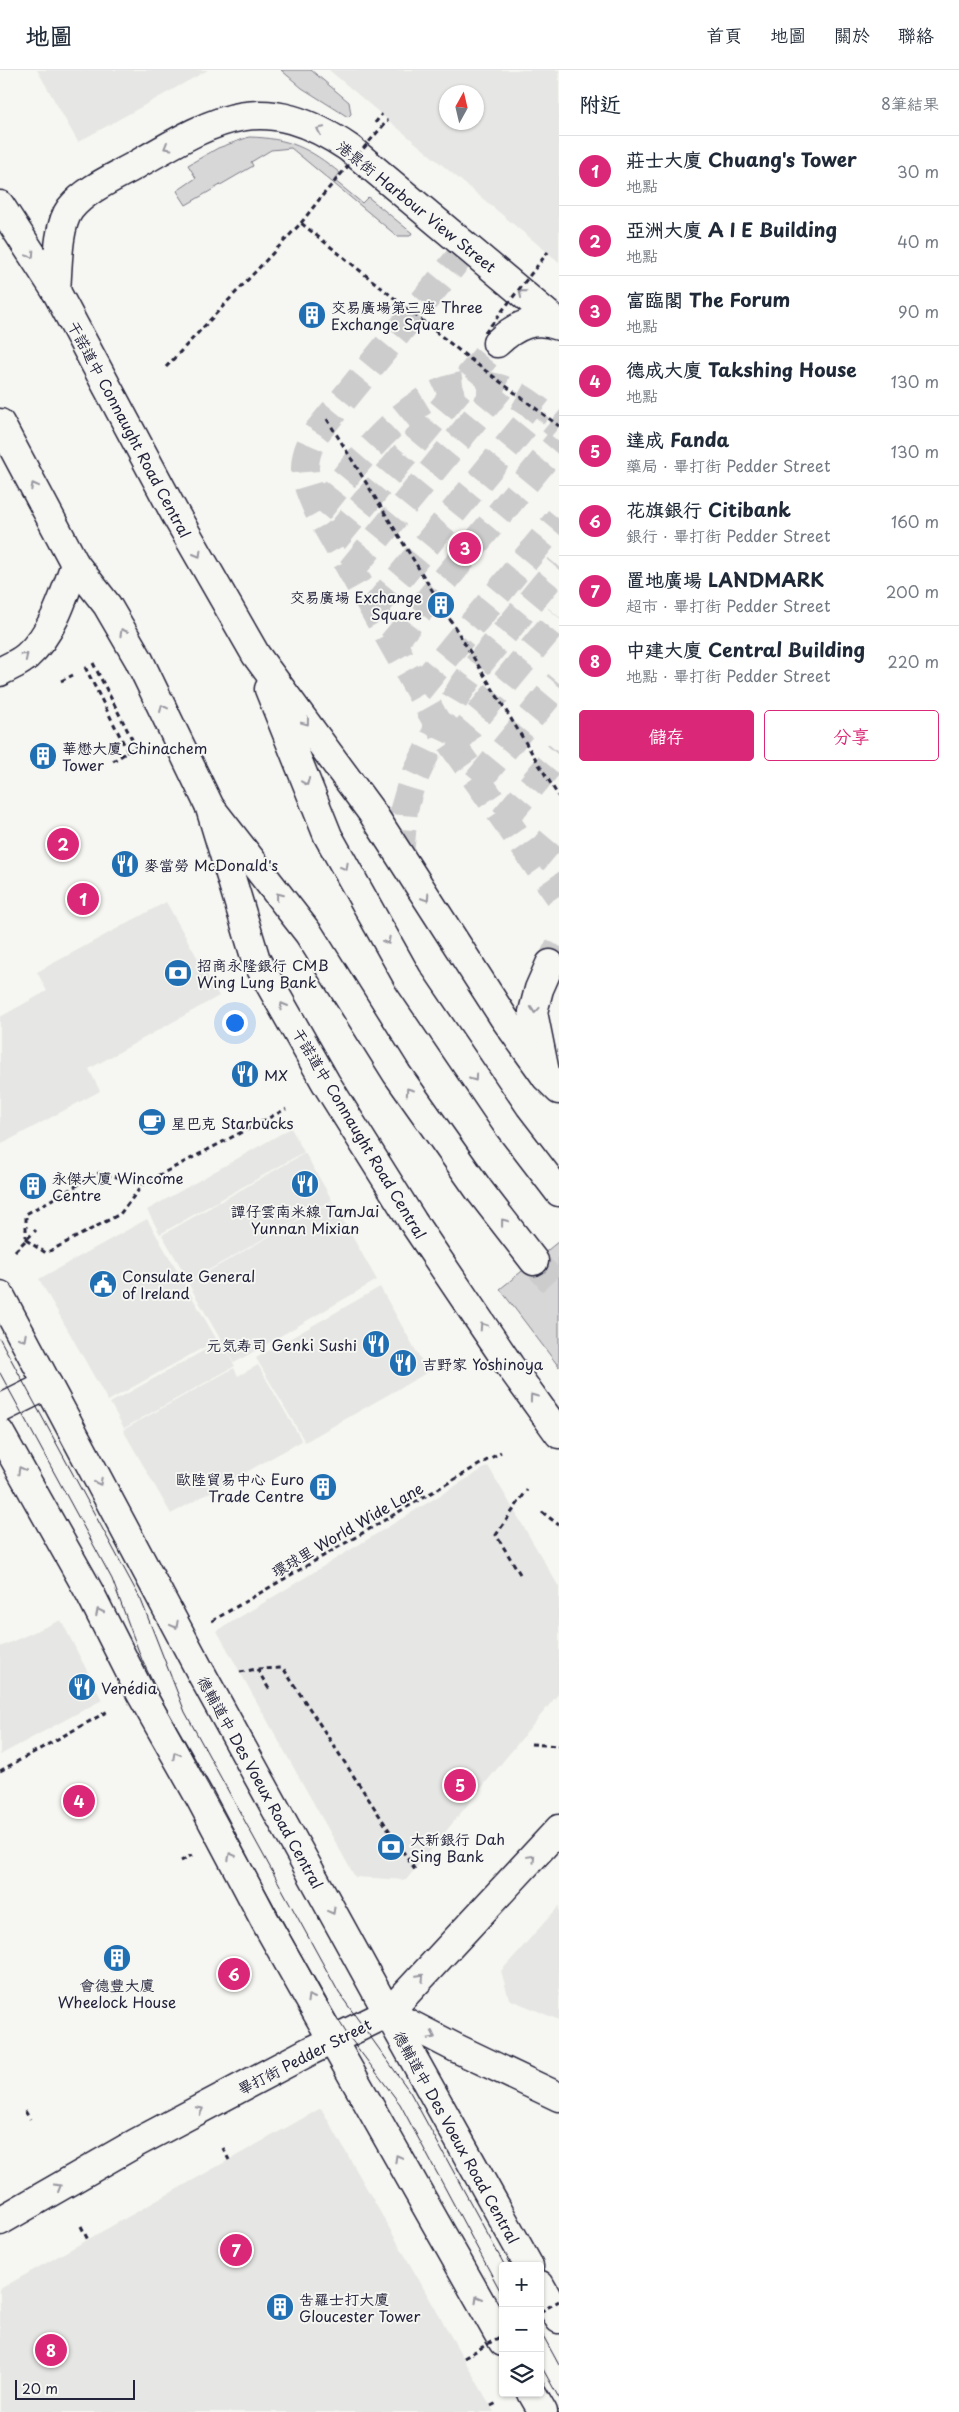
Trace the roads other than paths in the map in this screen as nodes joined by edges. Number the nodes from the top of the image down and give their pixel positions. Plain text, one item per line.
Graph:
1 (0, 205) edge
2 (56, 291) junction
3 (559, 325) edge
4 (491, 338) tunnel mouth
5 (0, 423) edge
6 (75, 564) junction
7 (256, 655) junction
8 (0, 672) edge
9 (210, 807) junction
10 (550, 964) tunnel mouth
11 (553, 1083) edge
12 (559, 1192) edge
13 (534, 1261) tunnel mouth
14 (0, 1295) edge
15 (48, 1385) junction
16 (0, 1409) edge
17 (558, 1431) edge
18 (0, 1434) edge
19 (559, 1829) edge
20 (388, 2013) junction
21 (334, 2040) junction
22 (559, 2097) edge
23 (0, 2221) edge
24 (527, 2262) edge
25 (544, 2292) edge
26 (559, 2319) edge
27 (499, 2335) edge
28 (534, 2397) edge
29 (543, 2412) edge

1 -> 2 main road, 干諾道中 Connaught Road Central
3 -> 2 main road, 港景街 Harbour View Street
2 -> 7 main road, 干諾道中 Connaught Road Central
3 - 4 main road
6 -> 5 main road, 干諾道中 Connaught Road Central
8 -> 6 main road
9 -> 6 main road, 干諾道中 Connaught Road Central
7 -> 11 main road, 干諾道中 Connaught Road Central
7 -> 12 main road, 干諾道中 Connaught Road Central
13 -> 9 main road, 干諾道中 Connaught Road Central
17 -> 9 main road, 干諾道中 Connaught Road Central
10 -> 11 main road
14 -> 15 main road, 德輔道中 Des Voeux Road Central
15 - 16 main road
15 -> 20 main road, 德輔道中 Des Voeux Road Central
21 -> 18 main road
20 -> 19 main road, 畢打街 Pedder Street
20 - 21 main road, 畢打街 Pedder Street
20 -> 22 main road
20 - 24 main road, 德輔道中 Des Voeux Road Central
23 -> 21 main road, 畢打街 Pedder Street
27 -> 21 main road
25 - 26 main road
28 - 29 main road

